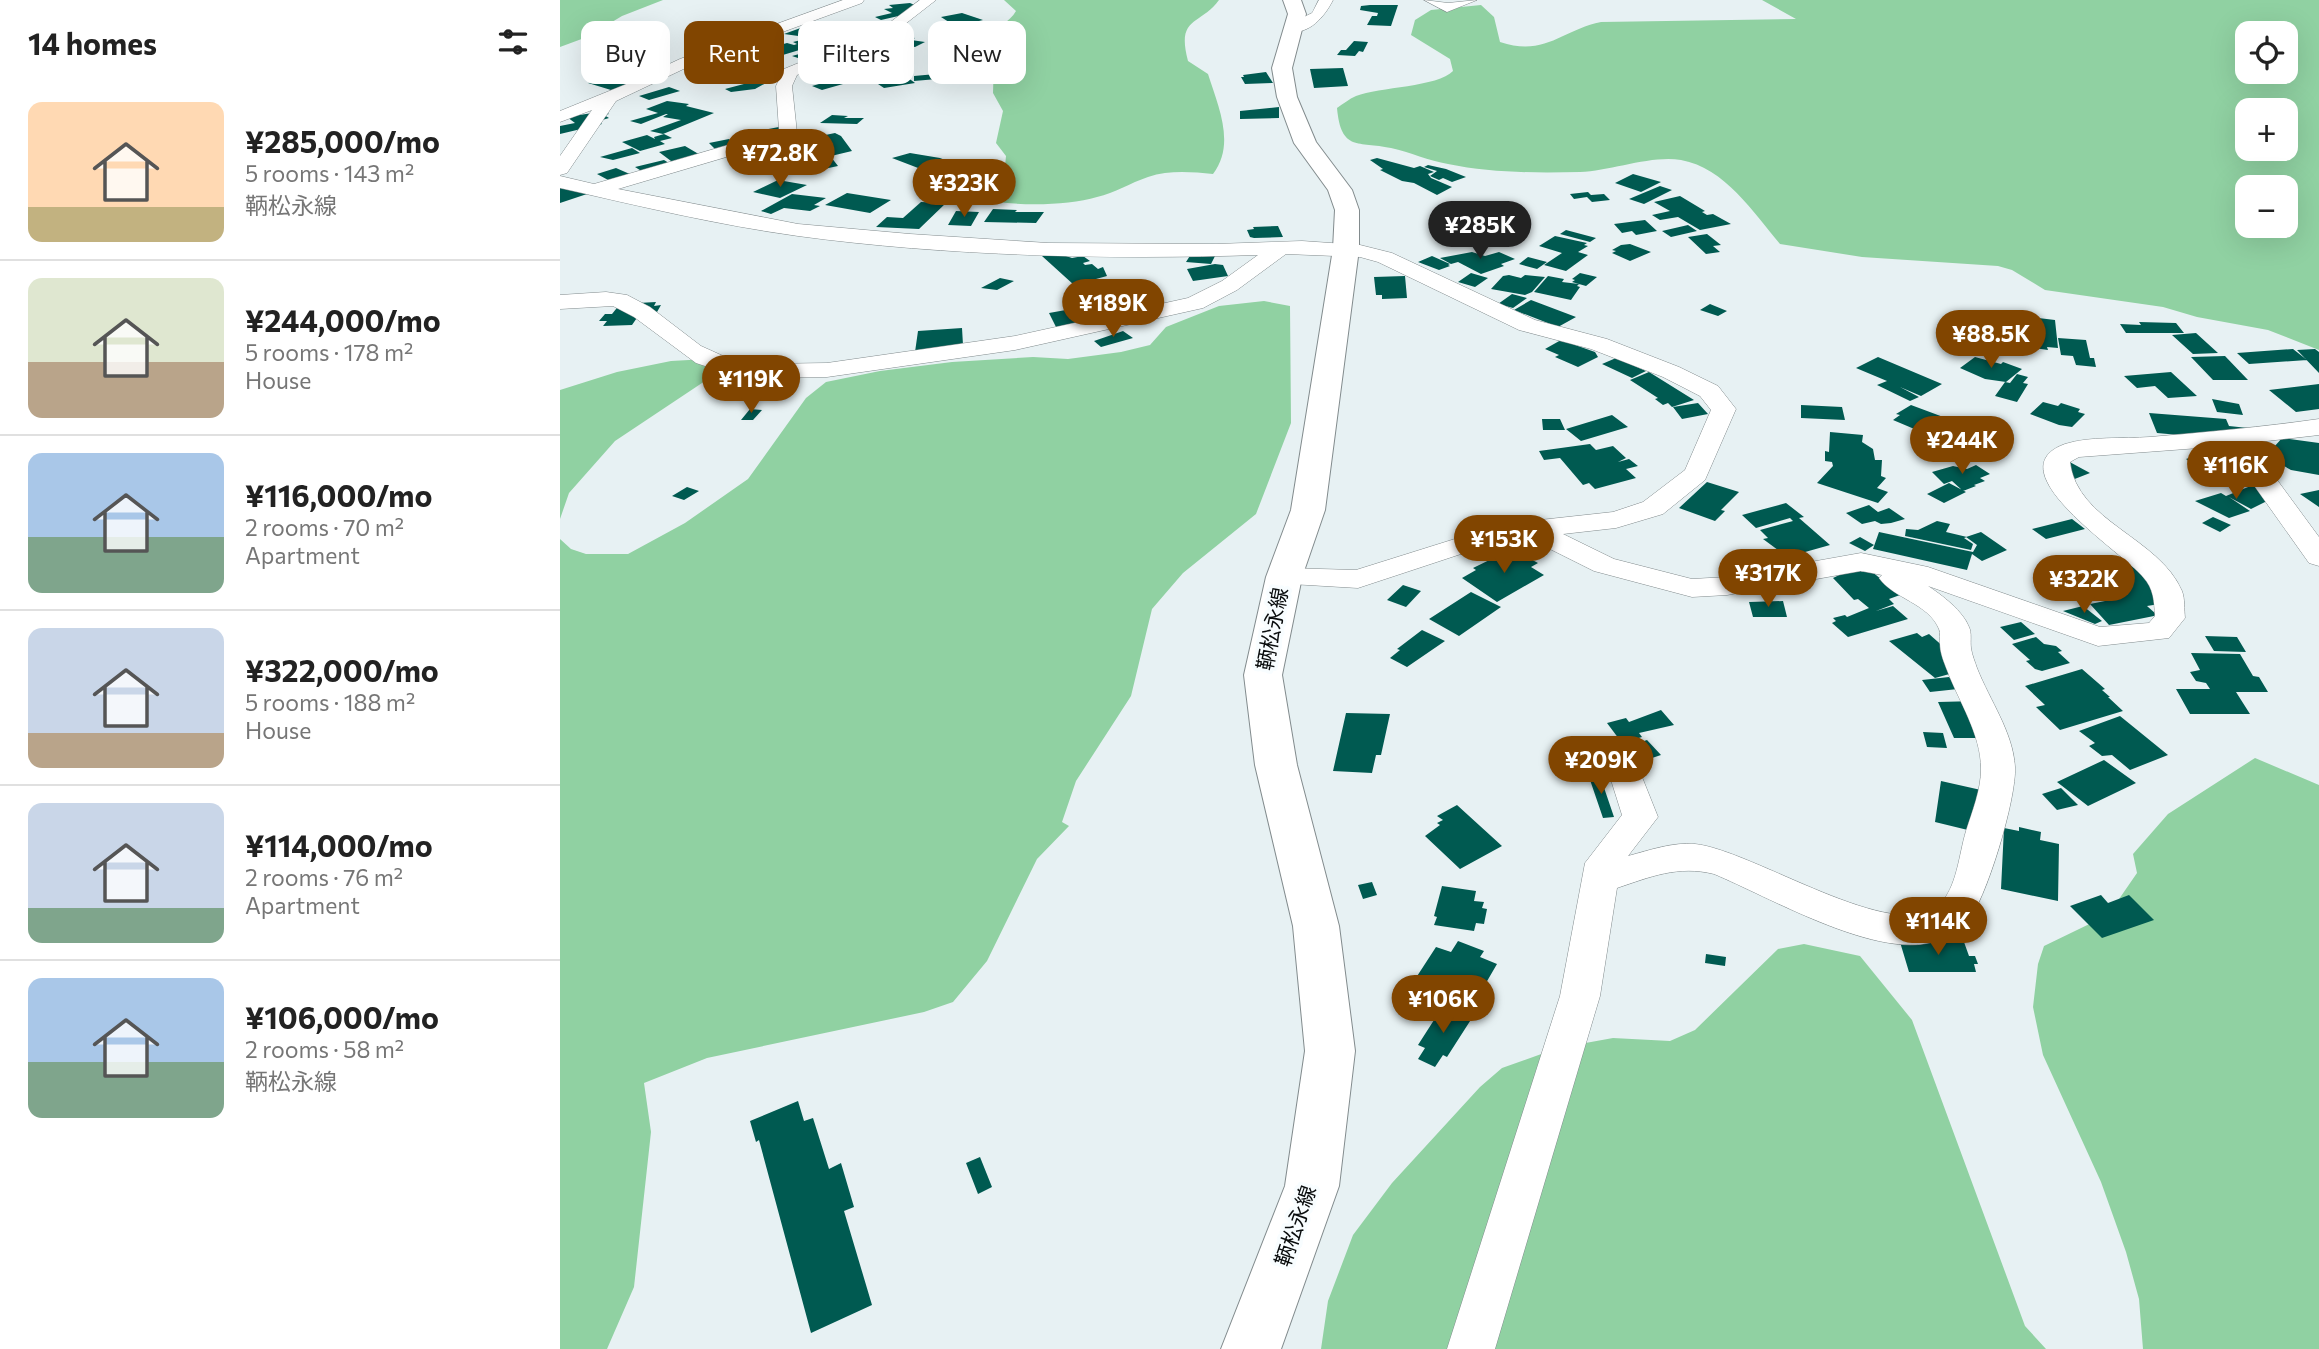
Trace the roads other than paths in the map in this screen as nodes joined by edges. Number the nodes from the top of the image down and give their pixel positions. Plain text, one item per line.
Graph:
1 (929, 0) edge
2 (1326, 0) edge
3 (1431, 0) edge
4 (1470, 0) edge
5 (850, 1) edge
6 (1292, 14) edge
7 (609, 98) junction
8 (560, 117) edge
9 (560, 169) edge
10 (560, 182) edge
11 (595, 190) junction
12 (560, 203) edge
13 (1280, 248) junction
14 (1346, 249) junction
15 (560, 302) edge
16 (2319, 427) edge
17 (2233, 439) junction
18 (1531, 529) junction
19 (2319, 556) edge
20 (1861, 562) junction
21 (1284, 577) junction
22 (1628, 780) dead end
23 (1601, 880) junction
24 (1251, 1349) edge
25 (1471, 1349) edge

1 - 11 street
2 - 6 street
3 - 4 street
5 - 7 street
6 - 14 main road, 鞆松永線
7 - 8 street
7 - 9 street
10 - 11 street
11 - 12 street
11 - 13 street
13 - 14 street
13 - 15 street
14 - 18 street
14 - 21 main road, 鞆松永線
16 - 17 street
17 - 19 street
17 - 20 street
18 - 20 street
18 - 21 street
20 - 23 street
21 - 24 main road, 鞆松永線
22 - 23 street
23 - 25 street

